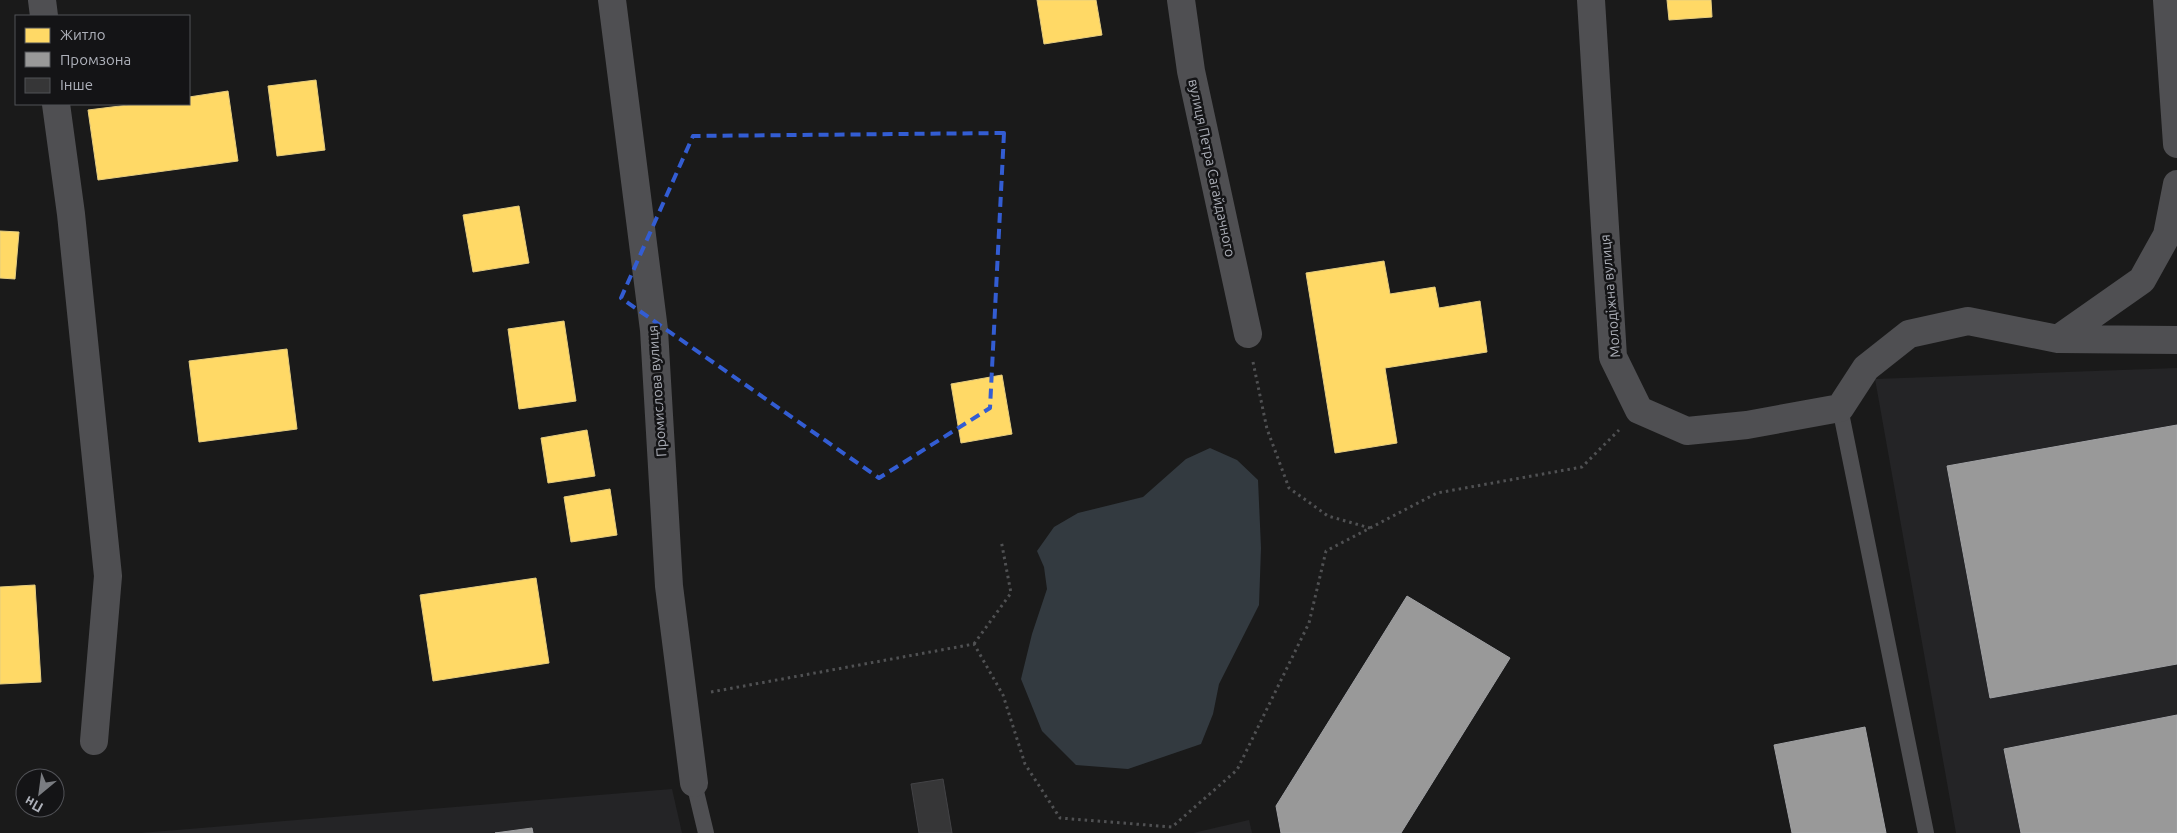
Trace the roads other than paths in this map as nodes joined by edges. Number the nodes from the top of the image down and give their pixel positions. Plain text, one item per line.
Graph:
1 (42, 0) edge
2 (612, 0) edge
3 (1181, 0) edge
4 (1591, 0) edge
5 (2167, 0) edge
6 (44, 15) edge
7 (56, 105) edge
8 (2177, 144) edge
9 (2177, 184) edge
10 (1248, 334) road end
11 (2058, 339) junction
12 (2177, 340) edge
13 (1840, 408) junction
14 (94, 741) dead end
15 (694, 782) joint
16 (706, 833) edge
17 (1926, 833) edge

1 - 6 street
2 - 15 street, Промислова вулиця
3 - 10 street, вулиця Петра Сагайдачного
4 - 13 street, Молодіжна вулиця
5 - 8 street
7 - 14 street
9 - 11 street
11 - 12 street
11 - 13 street
13 - 17 lane
15 - 16 lane

